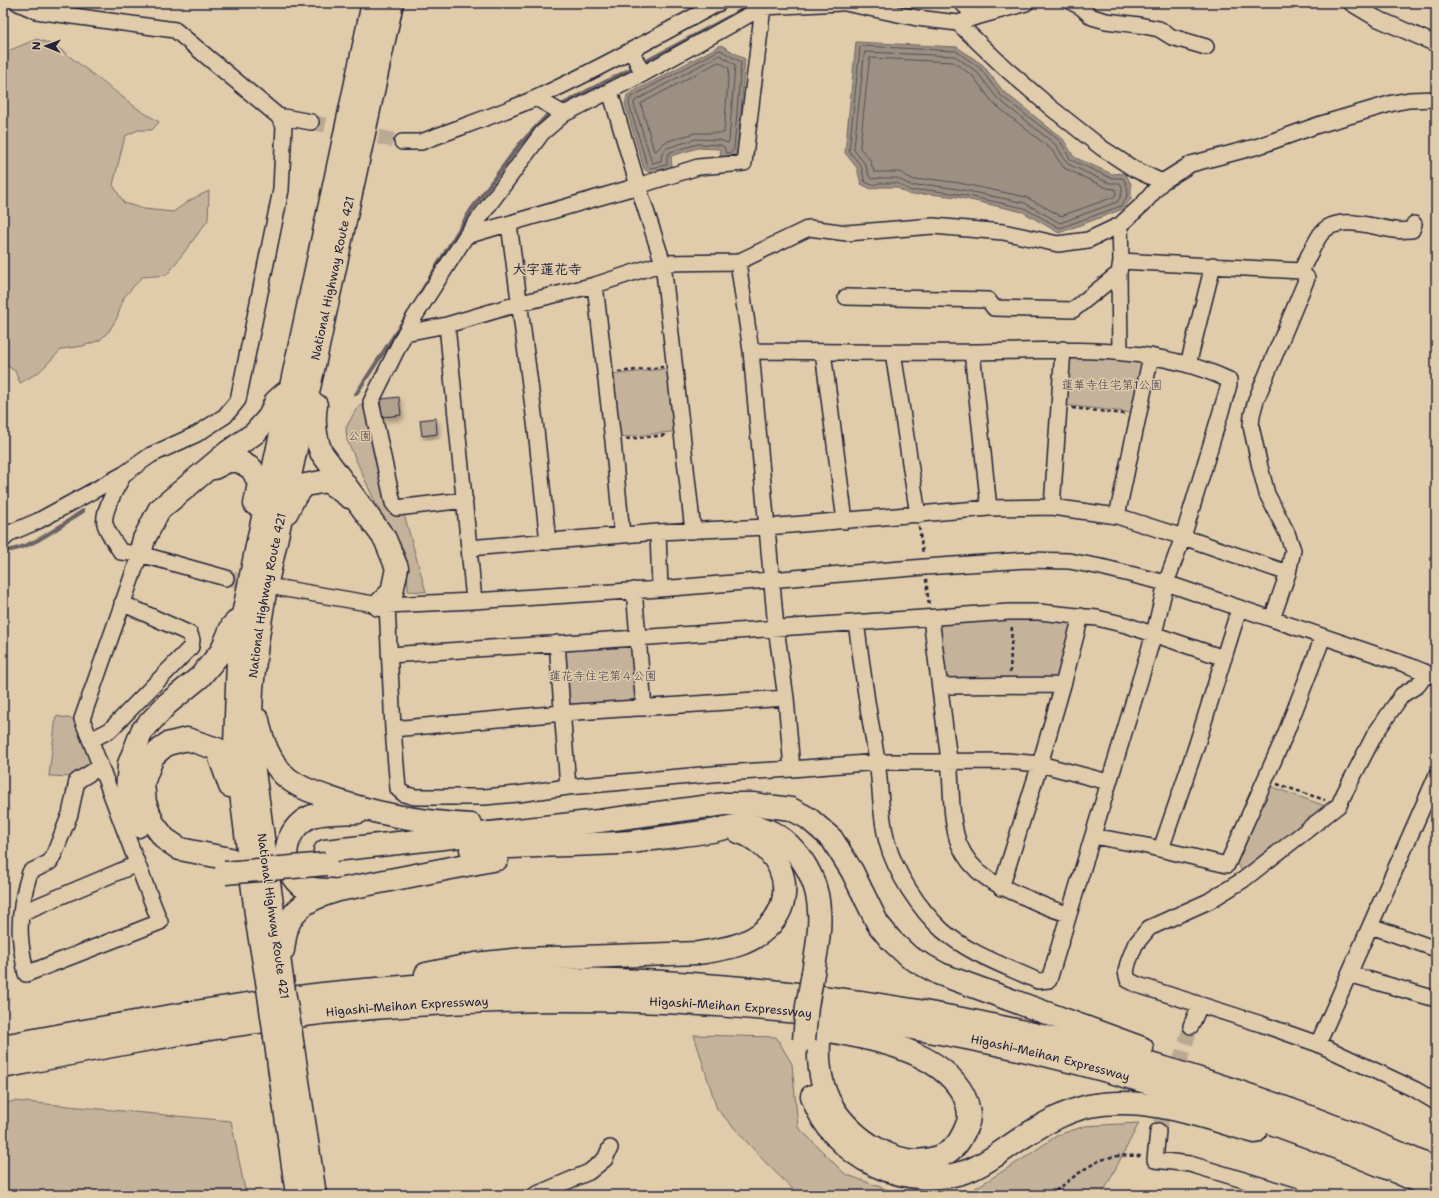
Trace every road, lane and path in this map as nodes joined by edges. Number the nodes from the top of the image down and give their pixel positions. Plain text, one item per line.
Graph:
1 (18, 3) edge
2 (373, 3) edge
3 (392, 3) edge
4 (719, 3) edge
5 (841, 3) edge
6 (846, 3) edge
7 (962, 3) edge
8 (1026, 3) edge
9 (1073, 3) edge
10 (1351, 3) edge
11 (762, 7) junction
12 (48, 8) edge
13 (976, 17) junction
14 (958, 23) junction
15 (1436, 44) edge
16 (1206, 47) dead end
17 (631, 50) junction
18 (643, 74) junction
19 (610, 90) junction
20 (536, 98) junction
21 (1436, 99) edge
22 (564, 114) junction
23 (278, 116) junction
24 (311, 122) tunnel mouth
25 (402, 142) tunnel mouth
26 (1162, 182) junction
27 (638, 186) junction
28 (509, 224) junction
29 (1414, 224) dead end
30 (1120, 225) junction
31 (466, 236) junction
32 (738, 262) junction
33 (663, 263) junction
34 (1214, 265) junction
35 (1120, 267) junction
36 (1301, 271) junction
37 (595, 284) junction
38 (846, 297) dead end
39 (521, 304) junction
40 (447, 325) junction
41 (405, 333) junction
42 (321, 334) junction
43 (1063, 349) junction
44 (751, 350) junction
45 (823, 352) junction
46 (893, 352) junction
47 (972, 352) junction
48 (1120, 352) junction
49 (1151, 356) junction
50 (1188, 365) junction
51 (675, 366) junction
52 (605, 373) junction
53 (291, 388) junction
54 (1060, 407) junction
55 (1138, 416) junction
56 (682, 433) junction
57 (613, 441) junction
58 (206, 471) junction
59 (124, 474) junction
60 (465, 500) junction
61 (1052, 507) junction
62 (989, 508) junction
63 (918, 515) junction
64 (1117, 516) junction
65 (845, 521) junction
66 (768, 527) junction
67 (693, 531) junction
68 (278, 532) junction
69 (658, 532) junction
70 (622, 535) junction
71 (249, 537) junction
72 (1183, 537) junction
73 (385, 539) junction
74 (3, 540) edge
75 (548, 542) junction
76 (469, 548) junction
77 (140, 554) junction
78 (254, 558) junction
79 (925, 567) junction
80 (1288, 573) junction
81 (226, 578) tunnel mouth
82 (772, 580) junction
83 (1166, 584) junction
84 (280, 588) dead end
85 (660, 589) junction
86 (634, 590) junction
87 (474, 601) junction
88 (122, 603) junction
89 (383, 605) junction
90 (1239, 609) junction
91 (1012, 612) junction
92 (1081, 616) junction
93 (931, 618) junction
94 (1272, 619) junction
95 (238, 620) junction
96 (856, 623) junction
97 (776, 628) junction
98 (1154, 634) junction
99 (638, 637) junction
100 (1323, 637) junction
101 (558, 643) junction
102 (390, 655) junction
103 (1224, 658) junction
104 (1431, 675) edge
105 (1063, 685) junction
106 (940, 686) junction
107 (1009, 686) junction
108 (252, 688) junction
109 (786, 698) junction
110 (644, 708) junction
111 (562, 713) junction
112 (393, 729) junction
113 (90, 740) junction
114 (878, 762) junction
115 (949, 762) junction
116 (1040, 764) junction
117 (100, 767) junction
118 (792, 769) junction
119 (1436, 777) edge
120 (1265, 780) junction
121 (1108, 782) junction
122 (568, 787) junction
123 (725, 804) junction
124 (1339, 805) junction
125 (376, 812) junction
126 (599, 822) junction
127 (714, 830) junction
128 (1093, 836) junction
129 (598, 844) junction
130 (1161, 850) junction
131 (326, 857) junction
132 (137, 864) junction
133 (1227, 865) junction
134 (227, 866) junction
135 (1243, 880) junction
136 (1001, 888) junction
137 (340, 890) junction
138 (21, 913) junction
139 (1069, 914) junction
140 (257, 922) junction
141 (1371, 926) junction
142 (1436, 948) edge
143 (820, 974) junction
144 (1349, 974) junction
145 (276, 977) junction
146 (323, 994) junction
147 (1436, 999) edge
148 (447, 1004) junction
149 (1200, 1005) junction
150 (1191, 1026) tunnel mouth
151 (283, 1035) junction
152 (811, 1041) junction
153 (1318, 1044) junction
154 (3, 1046) edge
155 (3, 1067) edge
156 (1436, 1102) edge
157 (1158, 1131) tunnel mouth
158 (610, 1148) dead end
159 (1375, 1152) junction
160 (1148, 1160) junction
161 (1436, 1168) edge
162 (1436, 1189) edge
163 (297, 1195) edge
164 (315, 1195) edge
165 (535, 1195) edge
166 (1050, 1195) edge
167 (1293, 1195) edge

1 - 12 street
2 - 53 highway, National Highway Route 421
3 - 42 highway, National Highway Route 421
4 - 17 street
5 - 11 street
6 - 14 street
7 - 13 street
8 - 13 street
9 - 16 street
10 - 15 street
11 - 18 street
11 - 27 street
12 - 23 street
13 - 14 street
14 - 26 street
17 - 18 street
17 - 20 street
18 - 19 street
19 - 22 street
19 - 27 street
20 - 22 street
20 - 25 street
21 - 26 street
22 - 31 street
23 - 24 street
23 - 59 street
26 - 30 street
27 - 28 street
27 - 33 street
28 - 31 street
28 - 39 street
29 - 36 street
30 - 32 street
30 - 35 street
31 - 41 street
32 - 33 street
32 - 44 street
33 - 37 street
33 - 51 street
34 - 35 street
34 - 36 street
34 - 50 street
35 - 38 street
35 - 48 street
36 - 80 street
37 - 39 street
37 - 52 street
39 - 40 street
39 - 75 street
40 - 41 street
40 - 60 street
41 - 60 street
42 - 68 highway, National Highway Route 421
42 - 73 highway
43 - 47 street
43 - 48 street
43 - 54 street
44 - 45 street
44 - 66 street
45 - 46 street
45 - 65 street
46 - 47 street
46 - 63 street
47 - 62 street
48 - 49 street
49 - 50 street
49 - 55 street
50 - 72 street
51 - 52 path
51 - 56 street
52 - 57 street
53 - 58 highway
53 - 78 highway, National Highway Route 421
54 - 55 path
54 - 61 street
55 - 64 street
56 - 57 path
56 - 67 street
57 - 70 street
58 - 71 highway
58 - 77 highway
59 - 74 street
59 - 77 street
60 - 76 street
61 - 62 street
61 - 64 street
62 - 63 street
63 - 65 street
63 - 79 path
64 - 72 street
65 - 66 street
66 - 67 street
66 - 82 street
67 - 69 street
68 - 73 highway
68 - 108 highway, National Highway Route 421
69 - 70 street
69 - 85 street
70 - 75 street
71 - 78 highway
71 - 95 highway
72 - 80 street
72 - 83 street
73 - 89 highway
75 - 76 street
76 - 87 street
77 - 81 street
77 - 88 street
78 - 95 highway, National Highway Route 421
79 - 82 street
79 - 83 street
79 - 93 path
80 - 94 street
82 - 85 street
82 - 97 street
83 - 90 street
83 - 98 street
84 - 89 street
85 - 86 street
86 - 87 street
86 - 99 street
87 - 89 street
88 - 113 street
88 - 113 street
89 - 102 street
90 - 94 street
90 - 103 street
91 - 92 street
91 - 93 street
91 - 107 path
92 - 98 street
92 - 105 street
93 - 96 street
93 - 106 street
94 - 100 street
95 - 134 highway
95 - 140 highway, National Highway Route 421
96 - 97 street
96 - 114 street
97 - 99 street
97 - 109 street
98 - 103 street
98 - 121 street
99 - 101 street
99 - 110 street
100 - 104 street
100 - 120 street
101 - 102 street
101 - 111 street
102 - 112 street
103 - 130 street
104 - 124 street
105 - 107 street
105 - 116 street
106 - 107 street
106 - 115 street
108 - 125 highway
108 - 145 highway, National Highway Route 421
109 - 110 street
109 - 118 street
110 - 111 street
111 - 112 street
111 - 122 street
112 - 122 street
113 - 117 street
114 - 115 street
114 - 118 street
114 - 139 street
115 - 116 street
115 - 136 street
116 - 121 street
116 - 136 street
117 - 132 street
117 - 138 street
118 - 122 street
119 - 141 street
120 - 124 path
120 - 133 street
121 - 128 street
123 - 126 highway
123 - 143 highway
123 - 159 highway
124 - 135 street
125 - 126 highway
125 - 137 highway
126 - 131 highway
127 - 129 highway
127 - 143 highway
127 - 146 highway
128 - 130 street
128 - 139 street
129 - 131 highway
129 - 137 highway
130 - 133 street
131 - 134 highway, bridge
132 - 138 street
132 - 138 street
133 - 135 street
134 - 140 highway
135 - 149 street
136 - 139 street
137 - 145 highway
140 - 145 highway, National Highway Route 421
141 - 142 street
141 - 144 street
143 - 152 highway
144 - 147 street
144 - 153 street
145 - 151 highway, National Highway Route 421, bridge
146 - 154 highway, Higashi-Meihan Expressway
146 - 159 highway, Higashi-Meihan Expressway
148 - 152 highway
148 - 155 highway, Higashi-Meihan Expressway
148 - 159 highway, Higashi-Meihan Expressway
149 - 150 street
149 - 153 street
151 - 163 highway, National Highway Route 421
151 - 164 highway, National Highway Route 421
152 - 159 highway
153 - 156 street
157 - 160 street
158 - 165 street
159 - 161 highway, Higashi-Meihan Expressway
159 - 162 highway, Higashi-Meihan Expressway
160 - 166 path
160 - 167 street

